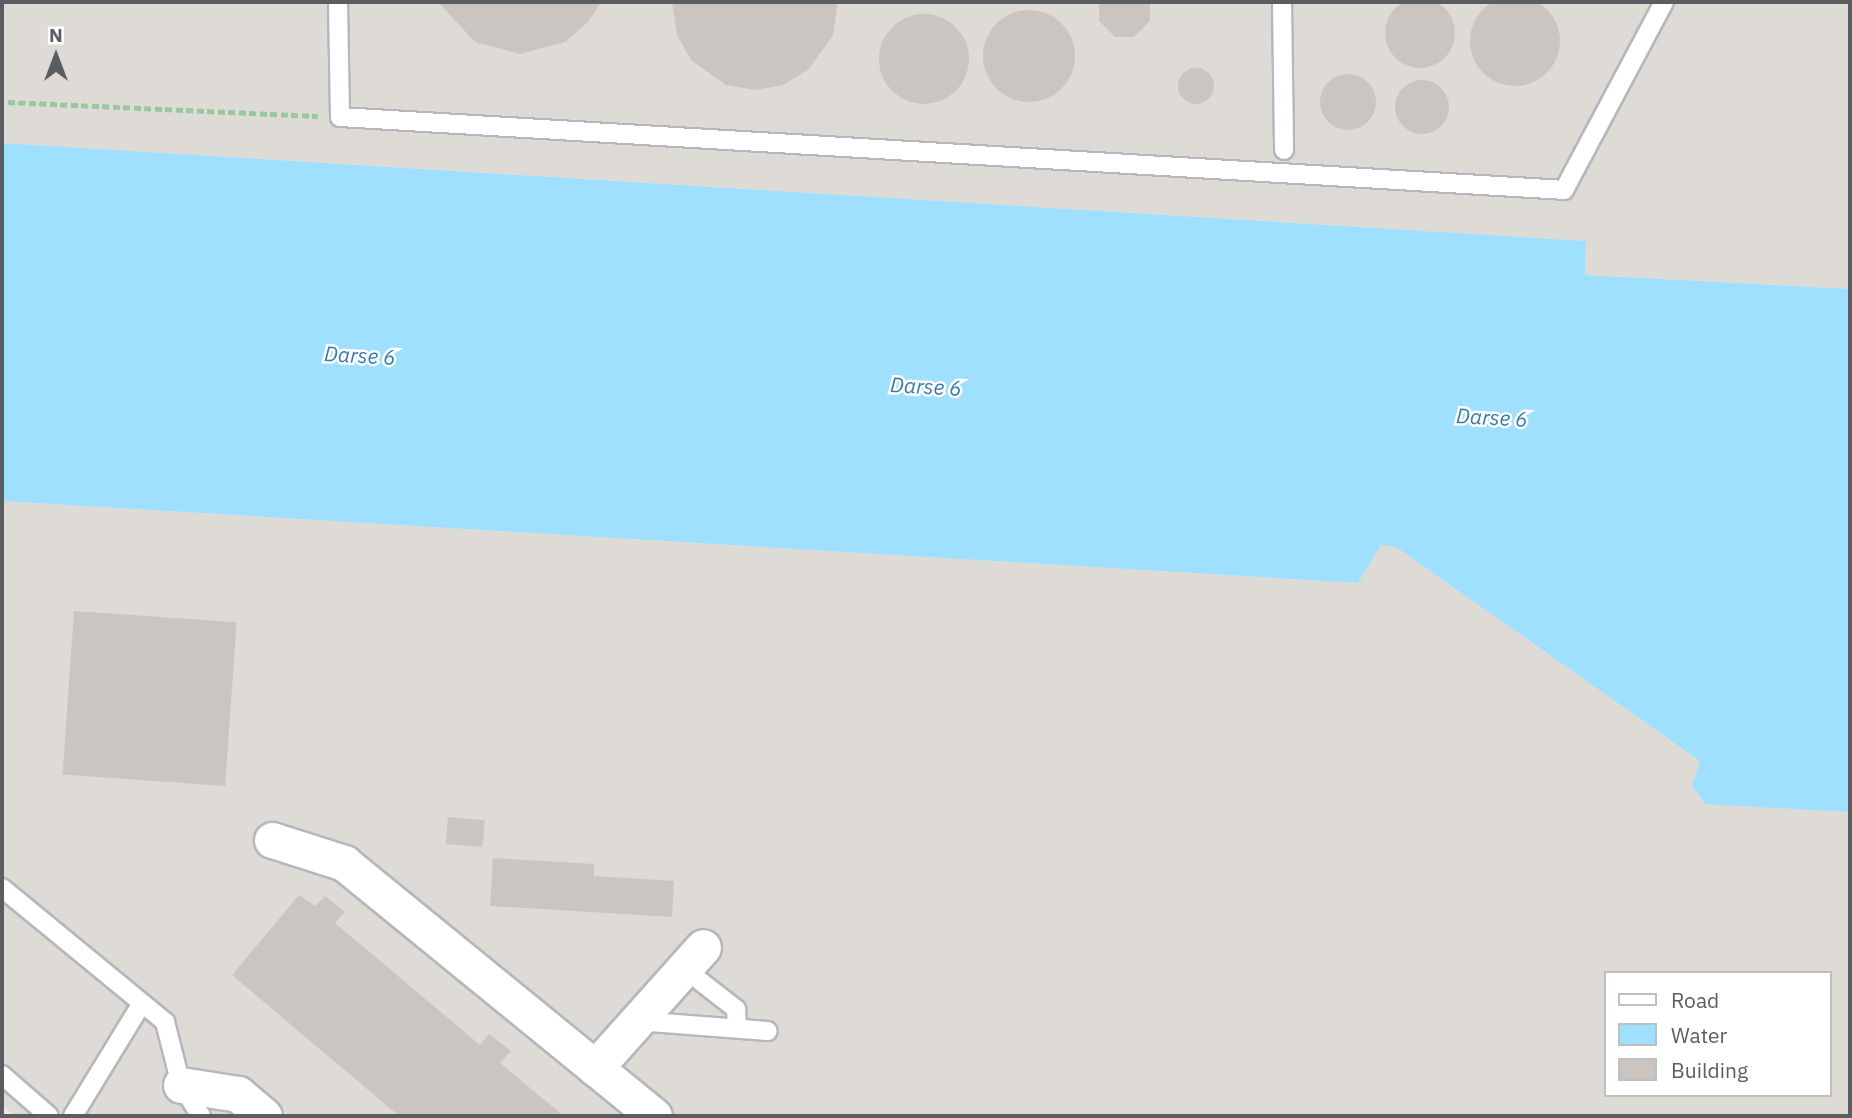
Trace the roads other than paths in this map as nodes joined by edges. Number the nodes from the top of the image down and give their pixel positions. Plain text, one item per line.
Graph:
1 (338, 2) edge
2 (1282, 2) edge
3 (1664, 2) edge
4 (1284, 150) dead end
5 (272, 840) dead end
6 (2, 888) edge
7 (703, 947) dead end
8 (700, 981) dead end
9 (142, 1003) junction
10 (637, 1021) junction
11 (737, 1028) junction
12 (768, 1031) dead end
13 (595, 1068) junction
14 (2, 1075) edge
15 (181, 1086) junction
16 (49, 1116) edge
17 (73, 1116) edge
18 (201, 1116) edge
19 (264, 1116) edge
20 (654, 1116) edge

1 - 3 lane
2 - 4 lane
5 - 13 street
6 - 9 lane
7 - 10 street
8 - 11 lane
9 - 15 lane
9 - 17 lane
10 - 11 lane
10 - 13 street
11 - 12 lane
13 - 20 street
14 - 16 lane
15 - 18 lane
15 - 19 street

